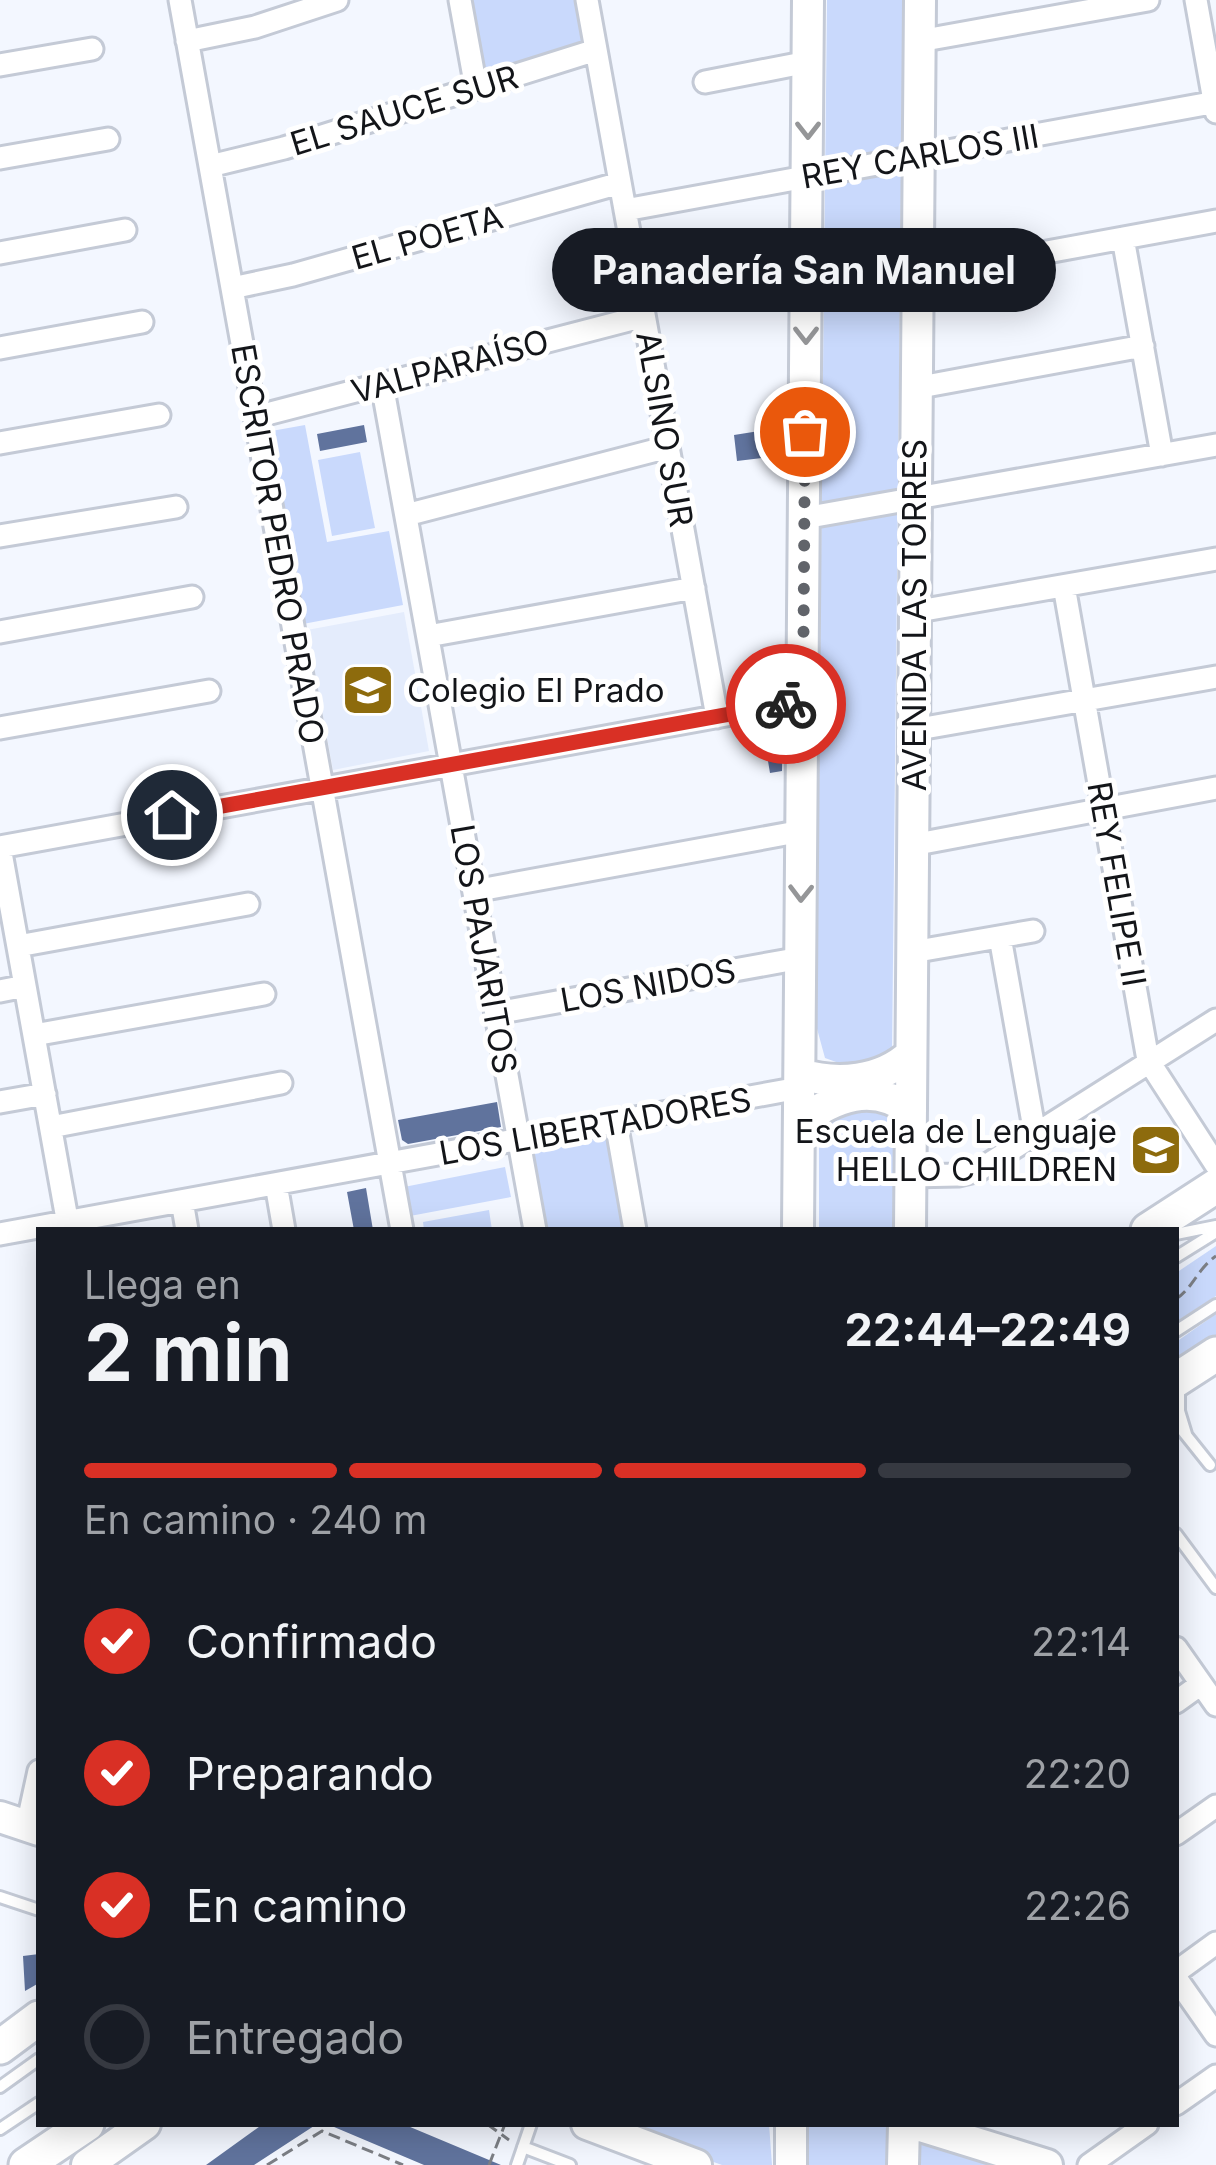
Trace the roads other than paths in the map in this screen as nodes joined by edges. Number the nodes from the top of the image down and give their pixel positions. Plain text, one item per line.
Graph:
1 (180, 0) edge
2 (337, 0) edge
3 (460, 0) edge
4 (587, 0) edge
5 (808, 0) edge
6 (920, 0) edge
7 (1148, 0) edge
8 (1196, 0) edge
9 (931, 39) junction
10 (188, 41) junction
11 (92, 49) dead end
12 (596, 50) junction
13 (808, 62) junction
14 (0, 65) edge
15 (705, 82) dead end
16 (476, 88) junction
17 (1215, 106) edge
18 (108, 139) dead end
19 (917, 157) junction
20 (0, 158) edge
21 (210, 166) junction
22 (807, 176) junction
23 (620, 183) junction
24 (625, 210) junction
25 (1216, 221) edge
26 (125, 230) dead end
27 (1124, 238) junction
28 (0, 254) edge
29 (916, 276) junction
30 (232, 288) junction
31 (644, 316) junction
32 (142, 322) dead end
33 (1143, 346) junction
34 (0, 348) edge
35 (382, 384) junction
36 (915, 388) junction
37 (159, 415) dead end
38 (256, 417) junction
39 (0, 443) edge
40 (1216, 445) edge
41 (668, 447) junction
42 (1162, 455) junction
43 (914, 500) junction
44 (176, 507) dead end
45 (406, 515) junction
46 (804, 518) junction
47 (0, 536) edge
48 (1216, 559) edge
49 (1064, 586) junction
50 (694, 588) junction
51 (192, 597) dead end
52 (913, 612) junction
53 (0, 632) edge
54 (428, 636) junction
55 (1216, 677) edge
56 (209, 691) dead end
57 (803, 701) junction
58 (1085, 701) junction
59 (717, 717) junction
60 (0, 728) edge
61 (913, 730) junction
62 (451, 765) junction
63 (322, 788) junction
64 (1216, 788) edge
65 (1105, 809) junction
66 (802, 830) junction
67 (912, 845) junction
68 (0, 847) edge
69 (3, 880) edge
70 (474, 891) junction
71 (248, 904) dead end
72 (1033, 931) dead end
73 (1000, 937) junction
74 (18, 946) junction
75 (912, 952) junction
76 (801, 958) junction
77 (25, 986) junction
78 (0, 991) edge
79 (264, 994) dead end
80 (496, 1013) junction
81 (1216, 1019) edge
82 (34, 1035) junction
83 (911, 1054) junction
84 (1148, 1060) junction
85 (800, 1081) junction
86 (280, 1083) dead end
87 (45, 1094) junction
88 (0, 1102) edge
89 (911, 1111) junction
90 (616, 1122) junction
91 (799, 1123) junction
92 (51, 1127) junction
93 (1035, 1134) junction
94 (519, 1140) junction
95 (390, 1163) junction
96 (1216, 1165) edge
97 (910, 1176) junction
98 (276, 1184) junction
99 (1216, 1186) edge
100 (182, 1201) junction
101 (69, 1226) edge
102 (186, 1227) edge
103 (283, 1227) edge
104 (401, 1227) edge
105 (535, 1227) edge
106 (634, 1227) edge
107 (798, 1227) edge
108 (910, 1227) edge
109 (1153, 1227) edge
110 (1216, 1229) edge
111 (36, 1230) edge
112 (0, 1234) edge
113 (1179, 1234) edge
114 (1179, 1255) edge
115 (1216, 1305) edge
116 (1179, 1329) edge
117 (1216, 1354) edge
118 (1179, 1378) edge
119 (1181, 1430) edge
120 (1210, 1465) dead end
121 (1179, 1538) edge
122 (1216, 1588) edge
123 (1179, 1652) edge
124 (1202, 1684) junction
125 (1179, 1700) edge
126 (1216, 1705) edge
127 (36, 1781) edge
128 (1216, 1806) edge
129 (22, 1824) edge
130 (1179, 1832) edge
131 (0, 1898) edge
132 (36, 1909) edge
133 (1216, 1943) edge
134 (1179, 1973) edge
135 (1179, 1980) edge
136 (36, 2020) edge
137 (1216, 2036) edge
138 (0, 2047) edge
139 (36, 2062) edge
140 (1216, 2076) edge
141 (0, 2087) edge
142 (1179, 2102) edge
143 (36, 2106) edge
144 (83, 2127) edge
145 (141, 2127) edge
146 (530, 2127) edge
147 (595, 2127) edge
148 (791, 2127) edge
149 (904, 2127) edge
150 (936, 2127) edge
151 (1143, 2127) edge
152 (0, 2129) edge
153 (523, 2147) junction
154 (791, 2160) edge
155 (26, 2165) edge
156 (87, 2165) edge
157 (517, 2165) edge
158 (570, 2165) edge
159 (696, 2165) edge
160 (903, 2165) edge
161 (1047, 2165) edge
162 (1089, 2165) edge

1 - 10 street, ESCRITOR PEDRO PRADO
2 - 10 street
3 - 16 street
4 - 12 street, ALSINO SUR
5 - 13 street
6 - 9 street, AVENIDA LAS TORRES
7 - 9 street
8 - 17 street
9 - 19 street, AVENIDA LAS TORRES
10 - 21 street, ESCRITOR PEDRO PRADO
11 - 14 street
12 - 16 street, EL SAUCE SUR
12 - 23 street, ALSINO SUR
13 - 15 street
13 -> 22 street
16 - 21 street, EL SAUCE SUR
17 - 19 street, REY CARLOS III
18 - 20 street
19 - 22 street, REY CARLOS III
19 - 29 street, AVENIDA LAS TORRES
21 - 30 street, ESCRITOR PEDRO PRADO
22 - 24 street, REY CARLOS III
22 -> 46 street
23 - 24 street, ALSINO SUR
23 - 30 street, EL POETA
24 - 31 street, ALSINO SUR
25 - 27 street
26 - 28 street
27 - 29 street
27 - 33 street
29 - 36 street, AVENIDA LAS TORRES
30 - 38 street, ESCRITOR PEDRO PRADO
31 - 35 street, VALPARAÍSO
31 - 41 street, ALSINO SUR
32 - 34 street
33 - 36 street
33 - 42 street
35 - 38 street, VALPARAÍSO
35 - 45 street, LOS PAJARITOS
36 - 43 street, AVENIDA LAS TORRES
37 - 39 street
38 - 63 street, ESCRITOR PEDRO PRADO
40 - 42 street
41 - 45 street
41 - 50 street, ALSINO SUR
42 - 43 street
43 - 46 street
43 - 52 street, AVENIDA LAS TORRES
44 - 47 street
45 - 54 street, LOS PAJARITOS
46 - 57 street
48 - 49 street
49 - 52 street
49 - 58 street, REY FELIPE II
50 - 54 street
50 - 59 street, ALSINO SUR
51 - 53 street
52 - 61 street, AVENIDA LAS TORRES
54 - 62 street, LOS PAJARITOS
55 - 58 street
56 - 60 street
57 - 59 street
57 - 66 street
58 - 61 street
58 - 65 street, REY FELIPE II
59 - 62 street
61 - 67 street, AVENIDA LAS TORRES
62 - 63 street
62 - 70 street, LOS PAJARITOS
63 - 68 street
63 - 95 street, ESCRITOR PEDRO PRADO
64 - 65 street
65 - 67 street
65 - 84 street, REY FELIPE II
66 - 70 street
66 -> 76 street
67 - 75 street, AVENIDA LAS TORRES
68 - 69 street
69 - 74 street
70 - 80 street, LOS PAJARITOS
71 - 74 street
72 - 73 street
73 - 75 street
73 - 93 street
74 - 77 street
75 - 83 street, AVENIDA LAS TORRES
76 - 80 street, LOS NIDOS
76 - 85 street
77 - 78 street
77 - 82 street
79 - 82 street
80 - 94 street, LOS PAJARITOS
81 - 84 street
82 - 87 street
83 - 85 street
83 - 89 street, AVENIDA LAS TORRES
84 - 93 street
84 - 96 street, REY FELIPE II
85 - 90 street, LOS LIBERTADORES
85 - 91 street
86 - 92 street
87 - 88 street
87 - 92 street
89 - 91 street
89 - 97 street, AVENIDA LAS TORRES
90 - 94 street, LOS LIBERTADORES
90 - 106 street
91 - 107 street
92 - 101 street
93 - 97 street
94 - 95 street, LOS LIBERTADORES
94 - 105 street, LOS PAJARITOS
95 - 98 street, LOS LIBERTADORES
95 - 104 street, ESCRITOR PEDRO PRADO
97 - 108 street, AVENIDA LAS TORRES
98 - 100 street, LOS LIBERTADORES
98 - 103 street
99 - 109 main road
100 - 101 street, LOS LIBERTADORES
100 - 102 street
110 - 113 lane
110 - 114 lane
111 - 112 street, LOS LIBERTADORES
115 - 116 lane
117 - 118 main road
119 - 120 lane
121 - 122 lane
123 - 124 street
124 - 125 street
124 - 126 street
127 - 129 street
128 - 130 street
131 - 132 lane
133 - 134 street
135 - 137 street
136 - 138 main road
139 - 141 lane
140 - 142 street
143 - 152 lane
144 - 155 main road
145 - 156 street
146 - 153 lane
147 - 159 street
148 - 154 street
149 - 160 street
150 - 161 street
151 - 162 street
153 - 157 lane
153 - 158 lane

